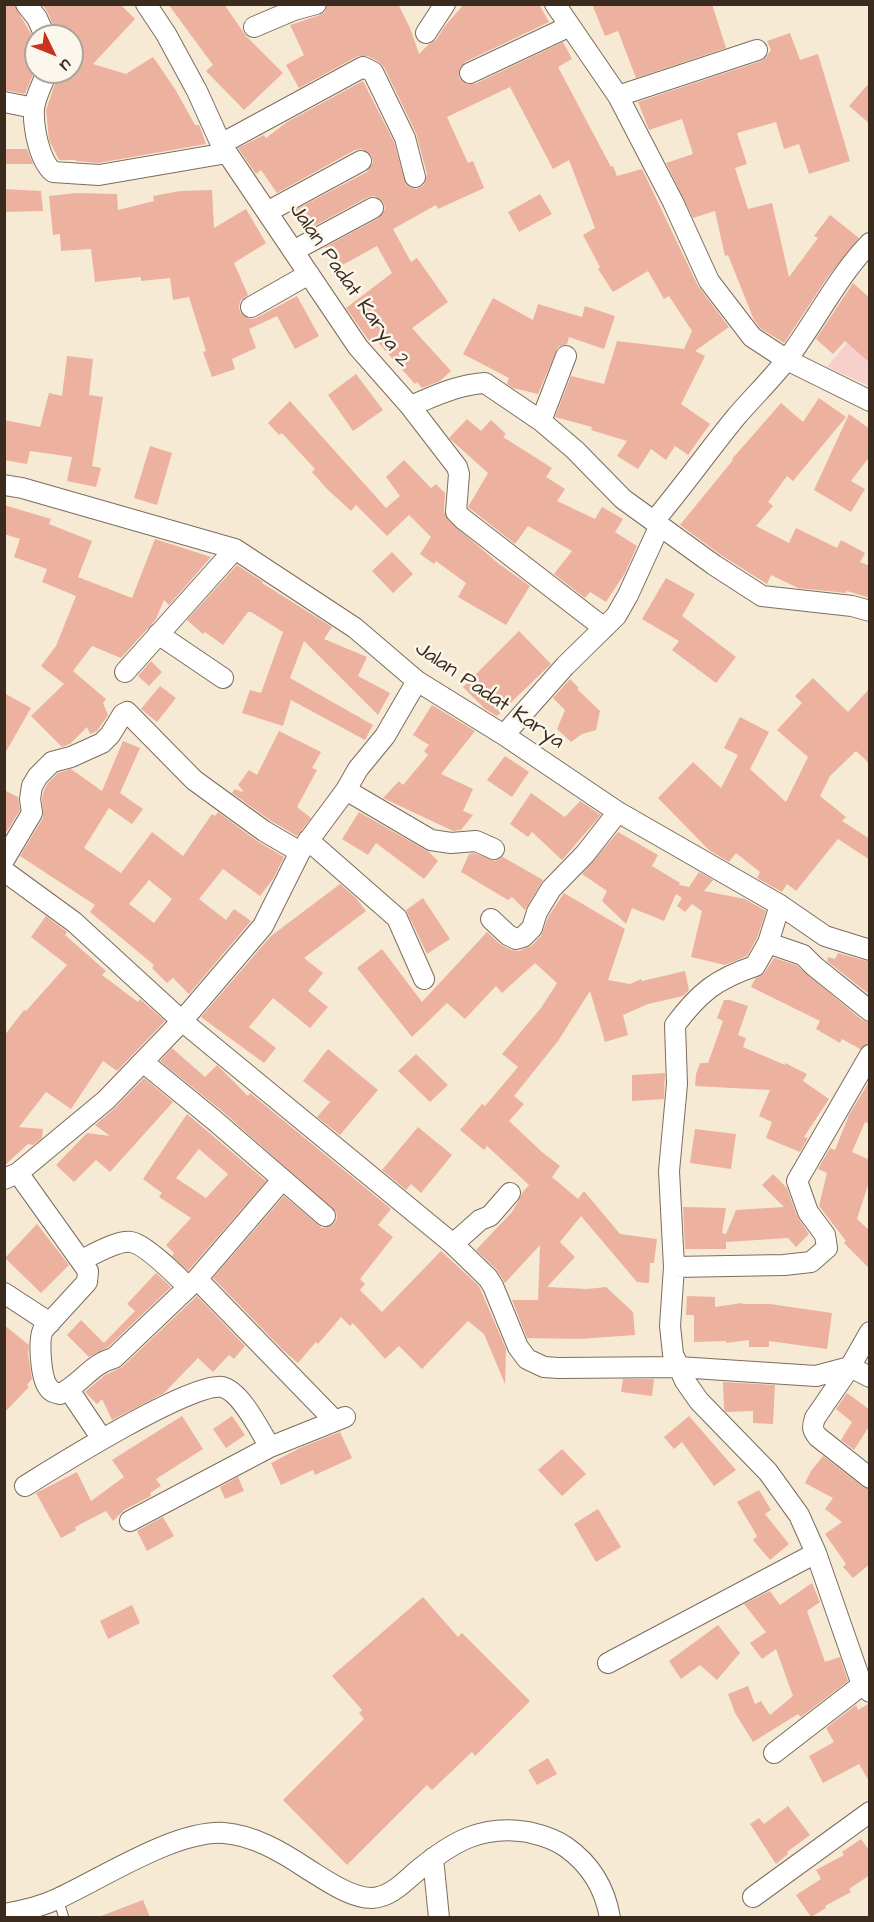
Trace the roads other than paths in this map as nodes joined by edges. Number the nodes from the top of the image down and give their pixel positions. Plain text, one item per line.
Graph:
1 (26, 4) edge
2 (146, 4) edge
3 (316, 4) edge
4 (445, 4) edge
5 (555, 4) edge
6 (40, 24) edge
7 (570, 26) junction
8 (254, 27) dead end
9 (426, 33) dead end
10 (757, 50) dead end
11 (470, 73) dead end
12 (43, 84) edge
13 (618, 96) junction
14 (4, 102) edge
15 (34, 108) junction
16 (224, 148) junction
17 (361, 161) dead end
18 (415, 177) dead end
19 (373, 208) dead end
20 (267, 212) junction
21 (870, 243) edge
22 (293, 251) junction
23 (309, 274) junction
24 (251, 307) dead end
25 (566, 356) dead end
26 (787, 360) junction
27 (870, 401) edge
28 (410, 406) junction
29 (541, 421) junction
30 (4, 485) edge
31 (657, 523) junction
32 (235, 549) junction
33 (870, 611) edge
34 (604, 628) junction
35 (158, 634) junction
36 (125, 672) dead end
37 (223, 678) dead end
38 (417, 681) junction
39 (504, 735) junction
40 (346, 790) junction
41 (618, 812) junction
42 (304, 846) junction
43 (494, 849) dead end
44 (4, 860) edge
45 (4, 871) edge
46 (780, 905) junction
47 (491, 919) dead end
48 (768, 943) junction
49 (870, 950) edge
50 (424, 979) dead end
51 (870, 1011) edge
52 (182, 1021) junction
53 (870, 1055) edge
54 (143, 1062) junction
55 (11, 1176) edge
56 (282, 1180) junction
57 (510, 1193) dead end
58 (326, 1216) dead end
59 (453, 1244) junction
60 (82, 1260) junction
61 (674, 1267) junction
62 (192, 1283) junction
63 (4, 1293) edge
64 (50, 1323) junction
65 (870, 1332) edge
66 (678, 1367) junction
67 (850, 1367) junction
68 (870, 1377) edge
69 (69, 1390) junction
70 (102, 1439) junction
71 (270, 1447) junction
72 (870, 1478) edge
73 (25, 1486) dead end
74 (130, 1521) dead end
75 (816, 1553) junction
76 (608, 1663) dead end
77 (867, 1689) edge
78 (774, 1753) dead end
79 (870, 1812) edge
80 (433, 1858) junction
81 (753, 1897) dead end
82 (58, 1899) junction
83 (4, 1914) edge
84 (64, 1917) edge
85 (439, 1917) edge
86 (610, 1917) edge

1 - 6 street
2 - 16 street, Jalan Padat Karya 2
3 - 8 street
4 - 9 street
5 - 7 street
7 - 11 street
7 - 13 street
10 - 13 street
12 - 15 street
13 - 26 street
14 - 15 street
15 - 16 street
16 - 18 street
16 - 20 street, Jalan Padat Karya 2
17 - 20 street
19 - 22 street
20 - 22 street, Jalan Padat Karya 2
21 - 26 street
22 - 23 street, Jalan Padat Karya 2
23 - 24 street
23 - 28 street, Jalan Padat Karya 2
25 - 29 street
26 - 27 street
26 - 31 street
28 - 29 street
28 - 34 street, Jalan Padat Karya 2
29 - 31 street
30 - 32 street, Jalan Padat Karya
31 - 33 street
31 - 34 street
32 - 35 street
32 - 38 street, Jalan Padat Karya
34 - 39 street
35 - 36 street
35 - 37 street
38 - 39 street, Jalan Padat Karya
38 - 40 street
39 - 41 street, Jalan Padat Karya
40 - 42 street
40 - 43 street
41 - 46 street, Jalan Padat Karya
41 - 47 street
42 - 44 street
42 - 50 street
42 - 52 street
45 - 52 street
46 - 48 street
46 - 49 street, Jalan Padat Karya
48 - 51 street
48 - 61 street
52 - 54 street
52 - 59 street
53 - 61 street
54 - 55 street
54 - 56 street
55 - 60 street
56 - 58 street
56 - 62 street
57 - 59 street
59 - 66 street
60 - 62 street
60 - 64 street
61 - 66 street
62 - 69 street
62 - 71 street
63 - 64 street
64 - 69 street
65 - 67 street
66 - 67 street
66 - 75 street
67 - 68 street
67 - 72 street
69 - 70 street
70 - 71 street
70 - 73 street
71 - 74 street
75 - 76 street
75 - 77 street
77 - 78 street
79 - 81 street
80 - 82 street
80 - 85 street
80 - 86 street
82 - 83 street
82 - 84 lane

